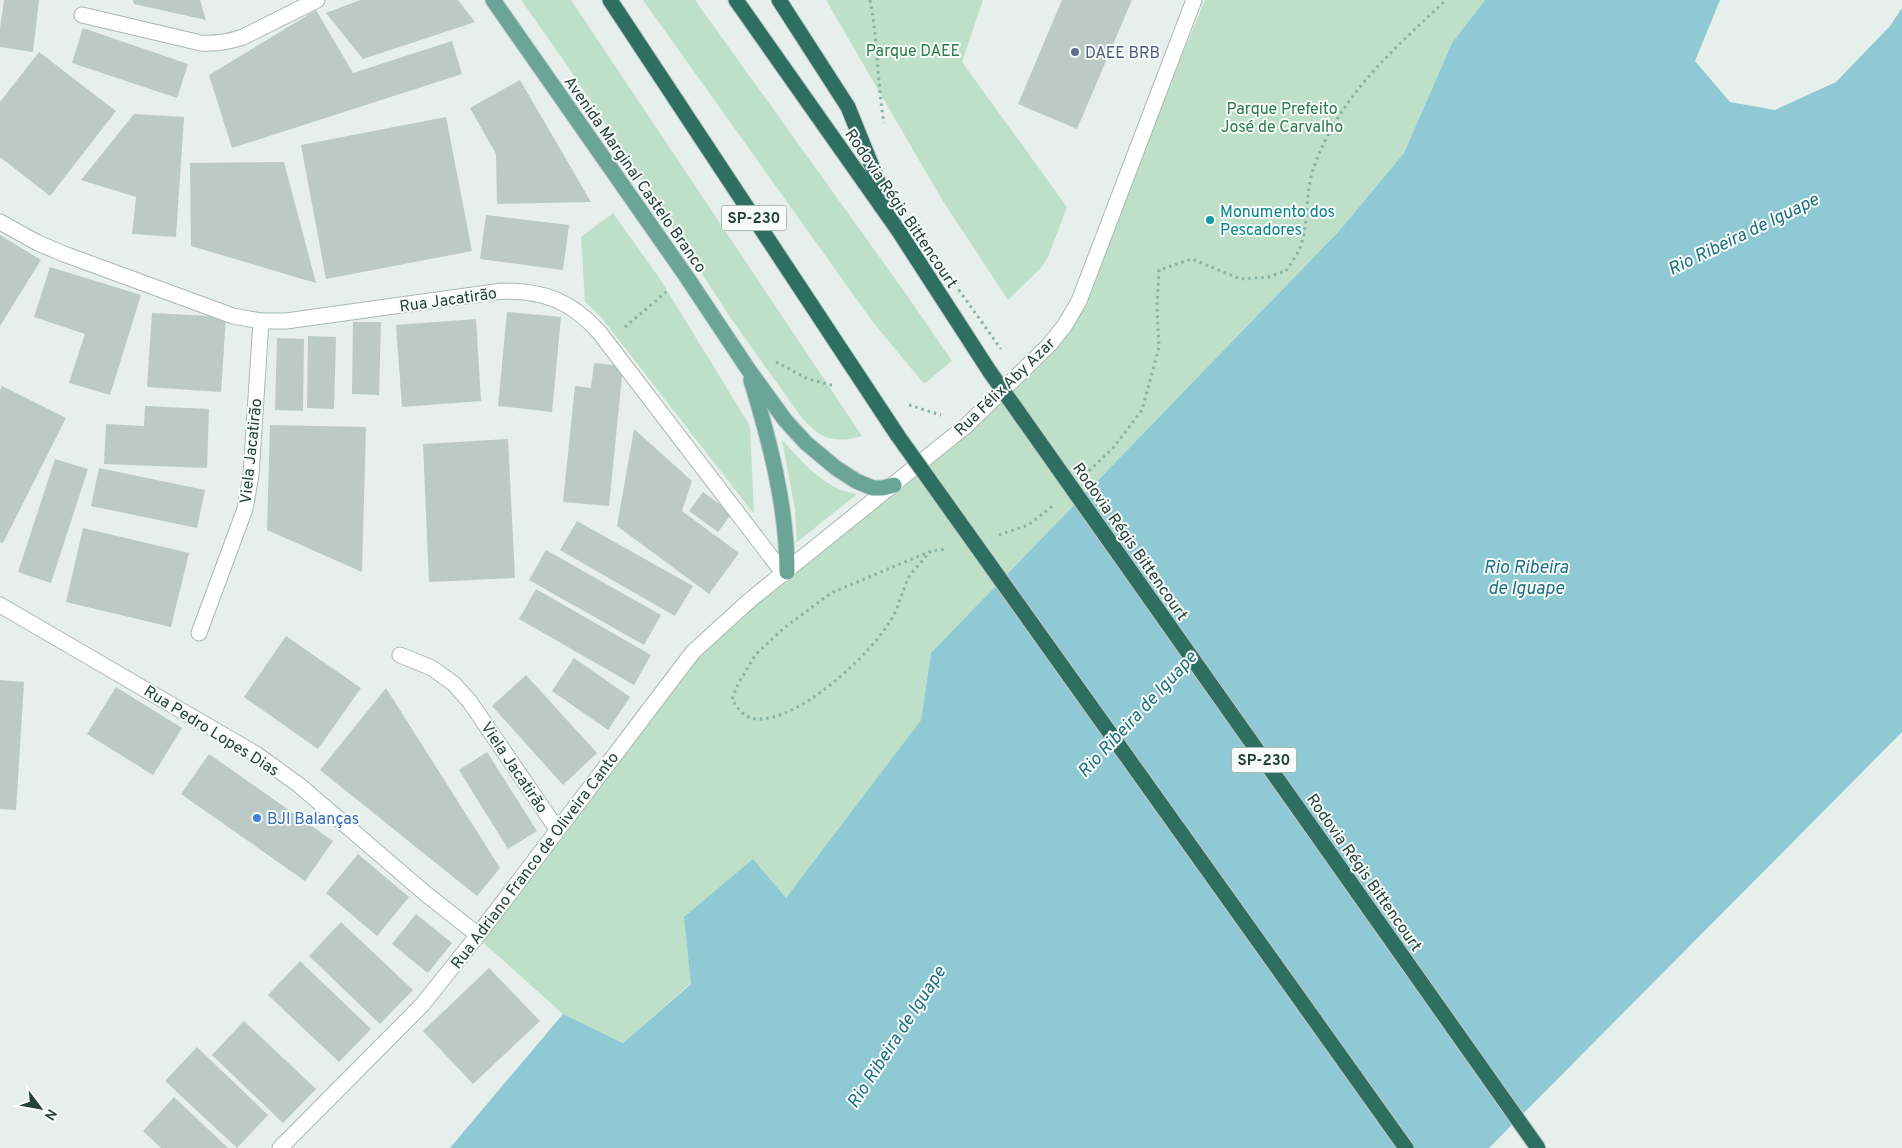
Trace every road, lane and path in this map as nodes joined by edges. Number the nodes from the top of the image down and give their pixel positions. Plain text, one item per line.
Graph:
1 (317, 0) edge
2 (493, 0) edge
3 (610, 0) edge
4 (736, 0) edge
5 (779, 0) edge
6 (870, 0) edge
7 (1194, 0) edge
8 (1446, 0) edge
9 (82, 15) dead end
10 (886, 132) dead end
11 (0, 222) edge
12 (898, 230) junction
13 (932, 251) dead end
14 (936, 258) dead end
15 (686, 276) junction
16 (261, 321) junction
17 (607, 342) junction
18 (748, 370) junction
19 (1085, 475) dead end
20 (894, 485) junction
21 (1056, 503) dead end
22 (992, 538) dead end
23 (956, 548) dead end
24 (931, 551) junction
25 (785, 573) junction
26 (0, 606) edge
27 (199, 633) dead end
28 (400, 655) dead end
29 (557, 829) junction
30 (478, 935) junction
31 (280, 1148) edge
32 (1406, 1148) edge
33 (1538, 1148) edge

1 - 9 street
2 - 15 main road, Avenida Marginal Castelo Branco
3 - 32 highway, SP-230, bridge
4 - 12 highway, Rodovia Régis Bittencourt / SP-230
5 - 12 highway
6 - 10 path
7 - 20 street, Rua Félix Aby Azar
8 - 19 path
11 - 16 street, Rua Jacatirão
12 - 33 highway, Rodovia Régis Bittencourt / SP-230, bridge
13 - 14 path
15 - 17 path
15 - 18 main road, Avenida Marginal Castelo Branco
16 - 17 street, Rua Jacatirão
16 - 27 street, Viela Jacatirão
17 - 25 street, Rua Jacatirão
18 - 20 main road, Avenida Marginal Castelo Branco
18 - 25 main road, Avenida Marginal Castelo Branco
20 - 25 street, Rua Félix Aby Azar
21 - 22 path
23 - 24 path
24 - 24 path
25 - 29 street, Rua Adriano Franco de Oliveira Canto
26 - 30 street, Rua Pedro Lopes Dias
28 - 29 street, Viela Jacatirão
29 - 30 street, Rua Adriano Franco de Oliveira Canto
30 - 31 street, Rua Adriano Franco de Oliveira Canto

